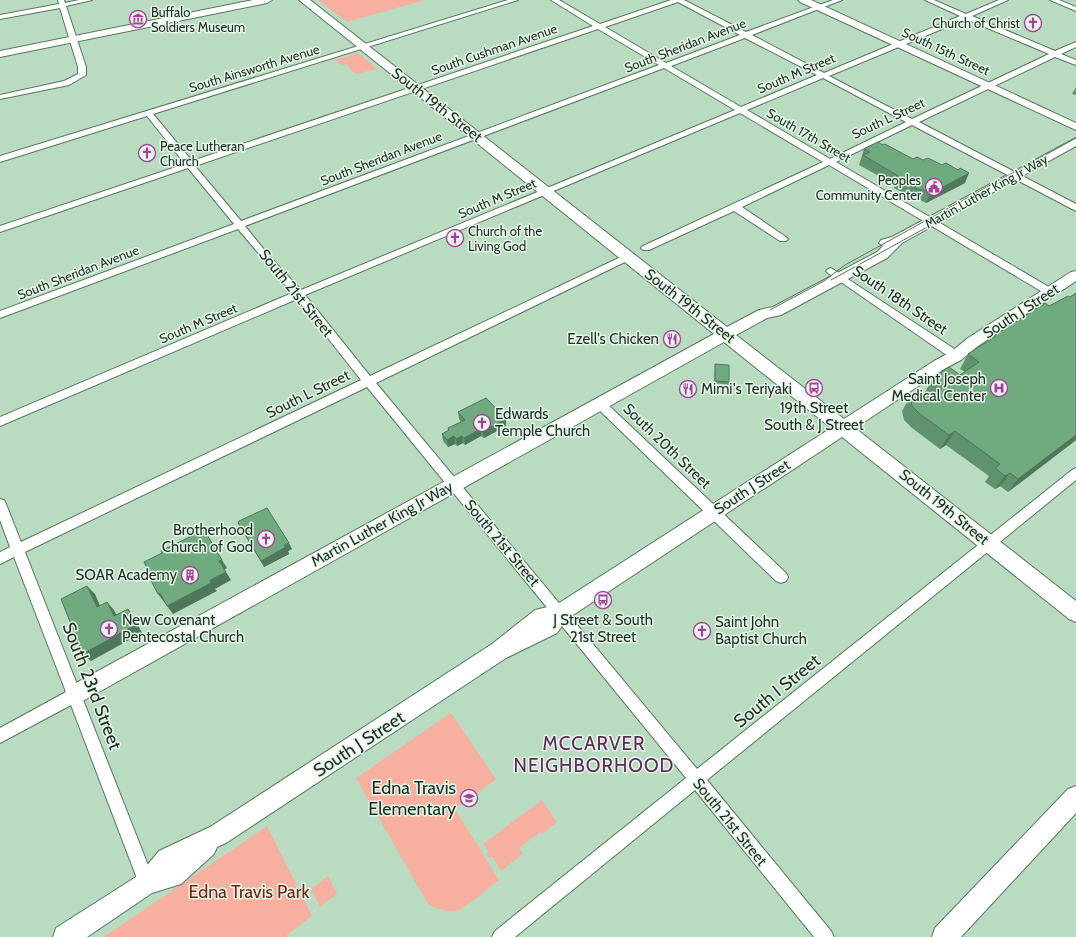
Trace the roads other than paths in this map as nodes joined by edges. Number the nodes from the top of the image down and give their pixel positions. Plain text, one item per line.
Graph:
1 (89, 0) edge
2 (267, 0) edge
3 (304, 0) edge
4 (515, 0) edge
5 (554, 0) edge
6 (678, 0) edge
7 (804, 0) edge
8 (839, 0) edge
9 (928, 0) edge
10 (1005, 0) edge
11 (1053, 0) edge
12 (62, 2) edge
13 (819, 7) junction
14 (1076, 9) edge
15 (966, 16) junction
16 (0, 17) edge
17 (599, 26) junction
18 (746, 35) junction
19 (73, 39) junction
20 (1076, 44) edge
21 (899, 45) junction
22 (364, 47) junction
23 (0, 54) edge
24 (1055, 54) junction
25 (1076, 63) edge
26 (666, 66) junction
27 (824, 76) junction
28 (988, 86) junction
29 (416, 88) junction
30 (0, 97) edge
31 (742, 110) junction
32 (148, 114) junction
33 (912, 122) junction
34 (1076, 127) edge
35 (477, 136) junction
36 (1076, 141) edge
37 (0, 159) edge
38 (829, 162) junction
39 (190, 164) junction
40 (1014, 175) junction
41 (547, 192) junction
42 (735, 207) junction
43 (1076, 208) edge
44 (930, 222) junction
45 (240, 225) junction
46 (0, 229) edge
47 (783, 239) dead end
48 (646, 248) dead end
49 (628, 257) junction
50 (837, 274) junction
51 (1076, 275) edge
52 (1050, 292) junction
53 (299, 294) junction
54 (0, 315) edge
55 (726, 334) junction
56 (948, 357) junction
57 (368, 381) junction
58 (600, 404) junction
59 (0, 422) edge
60 (843, 428) junction
61 (1076, 473) edge
62 (453, 485) junction
63 (0, 504) edge
64 (713, 512) junction
65 (989, 544) junction
66 (18, 549) junction
67 (0, 558) edge
68 (781, 577) dead end
69 (560, 613) junction
70 (1076, 613) edge
71 (74, 696) junction
72 (0, 736) edge
73 (696, 780) junction
74 (1076, 797) edge
75 (147, 883) junction
76 (65, 937) edge
77 (501, 937) edge
78 (825, 937) edge
79 (944, 937) edge

1 - 12 street
2 - 19 street
3 - 22 street, South 19th Street
4 - 22 street, South Ainsworth Avenue
5 - 17 street, South 17th Street
6 - 17 street, South Cushman Avenue
6 - 18 street
7 - 13 street, South 15th Street
8 - 13 street, South Sheridan Avenue
9 - 15 street
10 - 15 street, South M Street
11 - 14 street
12 - 16 street
12 - 19 street
13 - 18 street, South Sheridan Avenue
13 - 21 street, South 15th Street
15 - 21 street, South M Street
15 - 24 street
17 - 26 street, South 17th Street
17 - 29 street, South Cushman Avenue
18 - 26 street, South Sheridan Avenue
18 - 27 street
19 - 23 street
19 - 30 street
20 - 24 street, South L Street
21 - 27 street, South M Street
21 - 28 street, South 15th Street
22 - 29 street, South 19th Street
22 - 32 street, South Ainsworth Avenue
24 - 25 street
24 - 28 street, South L Street
26 - 31 street, South 17th Street
26 - 35 street, South Sheridan Avenue
27 - 31 street, South M Street
27 - 33 street
28 - 33 street, South L Street
28 - 34 street, South 15th Street
29 - 35 street, South 19th Street
29 - 39 street, South Cushman Avenue
31 - 38 street, South 17th Street
31 - 41 street, South M Street
32 - 37 street, South Ainsworth Avenue
32 - 39 street, South 21st Street
33 - 38 street, South L Street
33 - 40 street
35 - 41 street, South 19th Street
35 - 45 street, South Sheridan Avenue
36 - 40 street, Martin Luther King Jr Way
38 - 42 street, South L Street
38 - 44 street, South 17th Street
39 - 45 street, South 21st Street
39 - 46 street, South Cushman Avenue
40 - 43 street
40 - 44 street, Martin Luther King Jr Way
41 - 49 street, South 19th Street
41 - 53 street, South M Street
42 - 47 street
42 - 48 street, South L Street
44 - 50 street, Martin Luther King Jr Way
44 - 52 street, South 17th Street
45 - 53 street, South 21st Street
45 - 54 street, South Sheridan Avenue
49 - 55 street, South 19th Street
49 - 57 street, South L Street
50 - 55 street, Martin Luther King Jr Way
50 - 56 street, South 18th Street
51 - 52 street, South J Street
52 - 56 street, South J Street
53 - 57 street, South 21st Street
53 - 59 street, South M Street
55 - 58 street, Martin Luther King Jr Way
55 - 60 street, South 19th Street
56 - 60 street, South J Street
57 - 62 street, South 21st Street
57 - 66 street, South L Street
58 - 62 street, Martin Luther King Jr Way
58 - 64 street, South 20th Street
60 - 64 street, South J Street
60 - 65 street, South 19th Street
61 - 65 street, South I Street
62 - 69 street, South 21st Street
62 - 71 street, Martin Luther King Jr Way
63 - 66 street, South 23rd Street
64 - 68 street, South 20th Street
64 - 69 street, South J Street
65 - 70 street, South 19th Street
65 - 73 street, South I Street
66 - 67 street, South L Street
66 - 71 street, South 23rd Street
69 - 73 street, South 21st Street
69 - 75 street, South J Street
71 - 72 street, Martin Luther King Jr Way
71 - 75 street, South 23rd Street
73 - 77 street, South I Street
73 - 78 street, South 21st Street
74 - 79 street
75 - 76 street, South J Street

